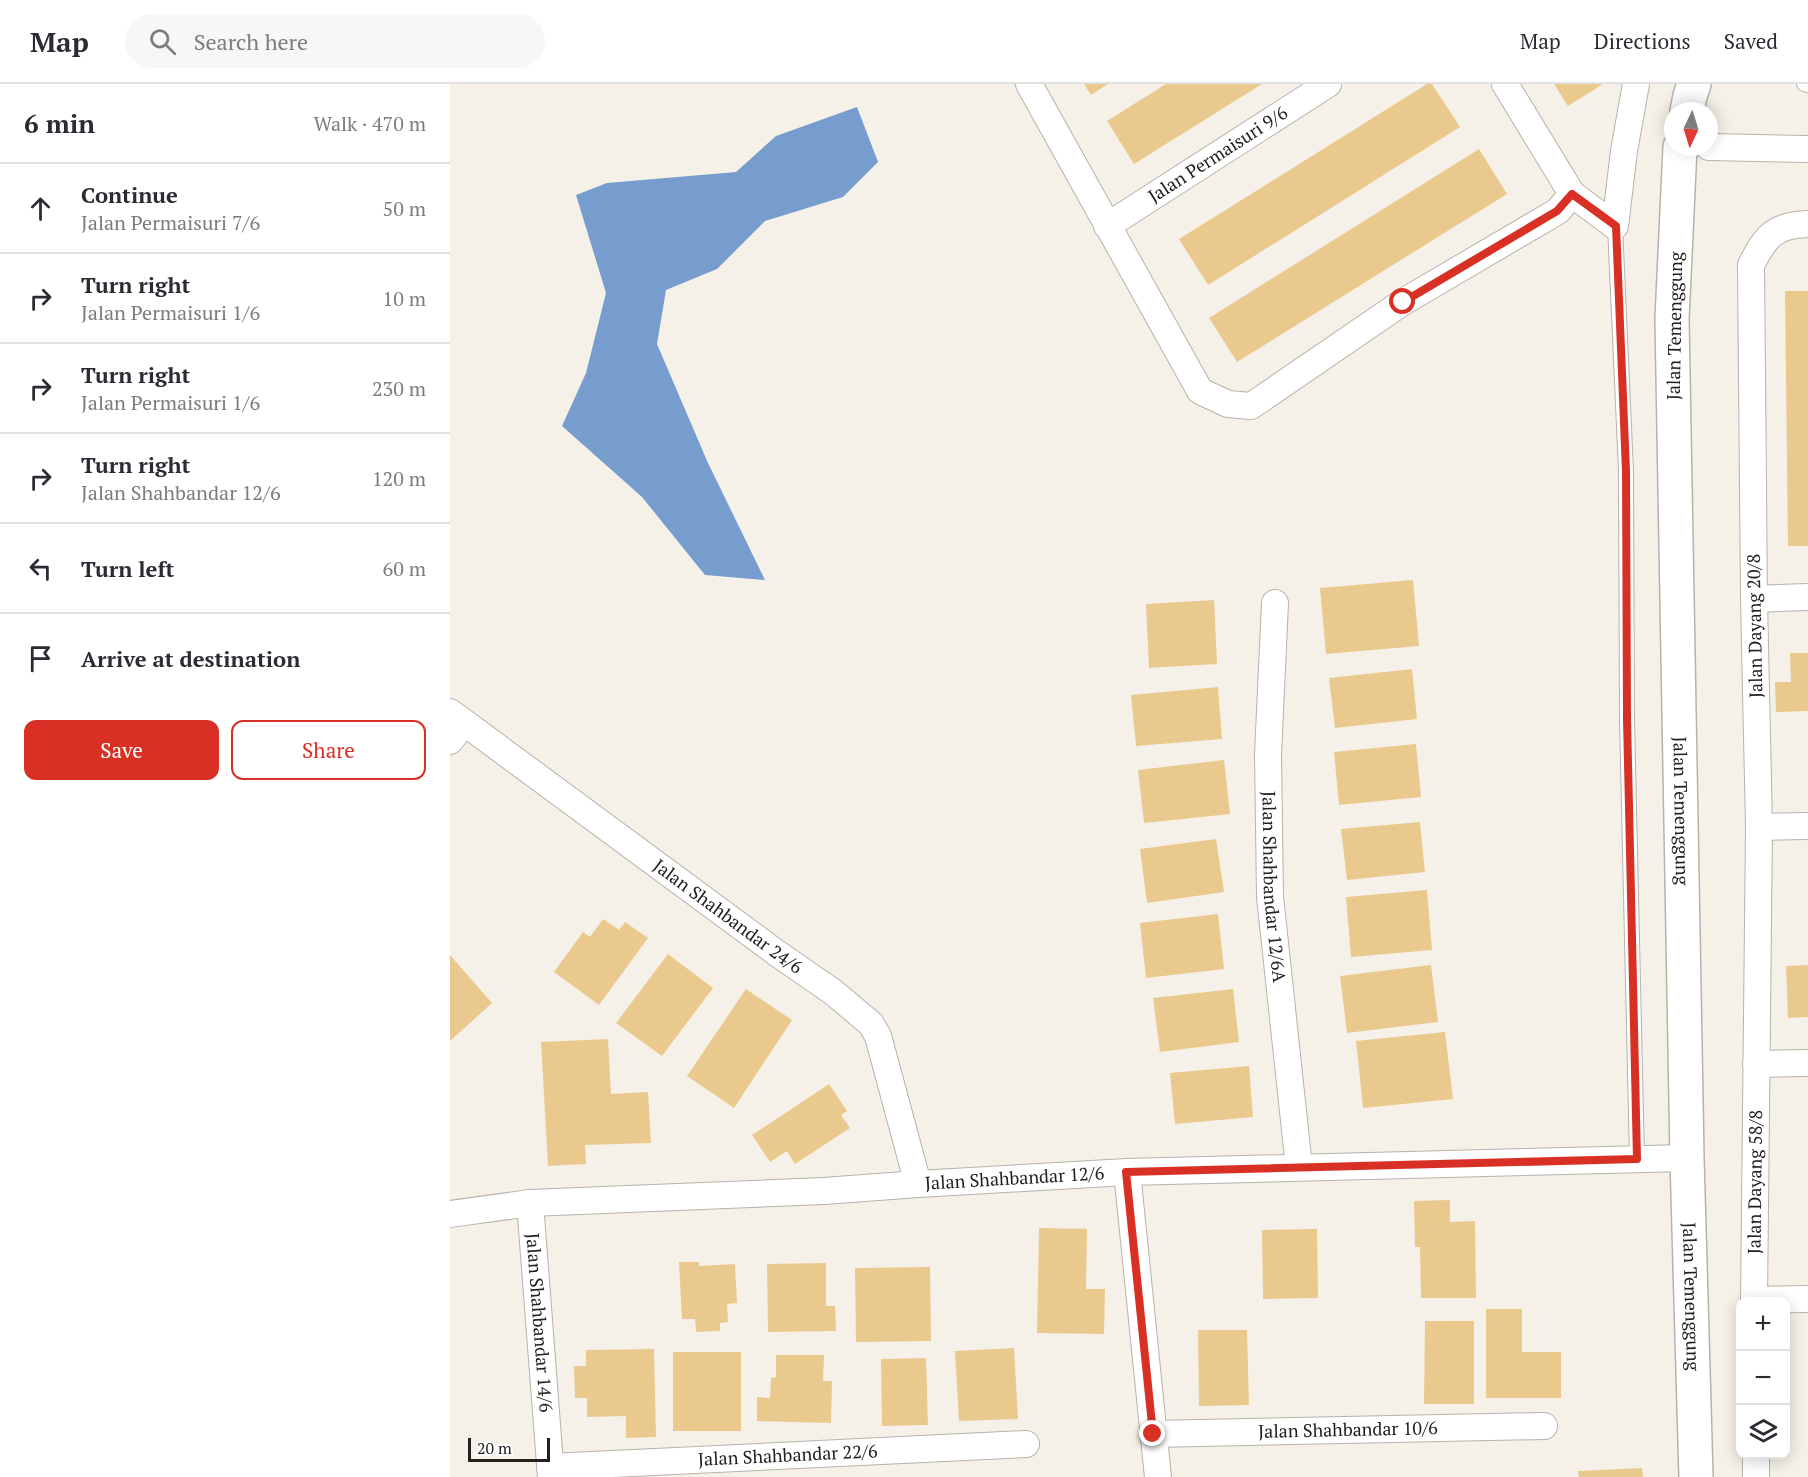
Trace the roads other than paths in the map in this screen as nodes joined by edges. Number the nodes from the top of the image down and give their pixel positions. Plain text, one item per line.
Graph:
1 (1029, 84) edge
2 (1328, 84) edge
3 (1504, 84) edge
4 (1636, 84) edge
5 (1694, 84) edge
6 (1689, 102) edge
7 (1718, 147) edge
8 (1808, 149) edge
9 (1680, 156) edge
10 (1572, 194) junction
11 (1808, 224) edge
12 (1107, 226) junction
13 (1616, 226) junction
14 (1808, 597) edge
15 (1754, 599) junction
16 (1275, 603) dead end
17 (455, 725) edge
18 (1808, 826) edge
19 (1759, 827) junction
20 (1808, 1063) edge
21 (1756, 1064) junction
22 (1687, 1158) junction
23 (1637, 1159) junction
24 (1299, 1167) junction
25 (1126, 1172) junction
26 (918, 1184) junction
27 (530, 1203) junction
28 (450, 1214) edge
29 (1754, 1297) edge
30 (1808, 1299) edge
31 (1790, 1300) edge
32 (1544, 1426) dead end
33 (1153, 1434) junction
34 (1026, 1444) dead end
35 (1756, 1459) edge
36 (551, 1472) edge
37 (1158, 1477) edge
38 (1695, 1477) edge
39 (1756, 1477) edge

1 - 12 street
2 - 12 street, Jalan Permaisuri 9/6
3 - 10 street
4 - 13 street
5 - 6 street
7 - 8 street
9 - 22 street, Jalan Temenggung
10 - 12 street
10 - 13 street
11 - 15 street, Jalan Dayang 20/8
13 - 23 lane
14 - 15 street
15 - 19 street, Jalan Dayang 20/8
16 - 24 street, Jalan Shahbandar 12/6A
17 - 26 street, Jalan Shahbandar 24/6
18 - 19 street
19 - 21 street, Jalan Dayang 20/8
20 - 21 street
21 - 29 street, Jalan Dayang 58/8
22 - 23 street, Jalan Shahbandar 12/6
22 - 38 street, Jalan Temenggung
23 - 24 street, Jalan Shahbandar 12/6
24 - 25 street, Jalan Shahbandar 12/6
25 - 26 street, Jalan Shahbandar 12/6
25 - 33 street
26 - 27 street, Jalan Shahbandar 12/6
27 - 28 street, Jalan Shahbandar 12/6
27 - 36 street, Jalan Shahbandar 14/6
30 - 31 street
32 - 33 street, Jalan Shahbandar 10/6
33 - 37 street
34 - 36 street, Jalan Shahbandar 22/6
35 - 39 street

